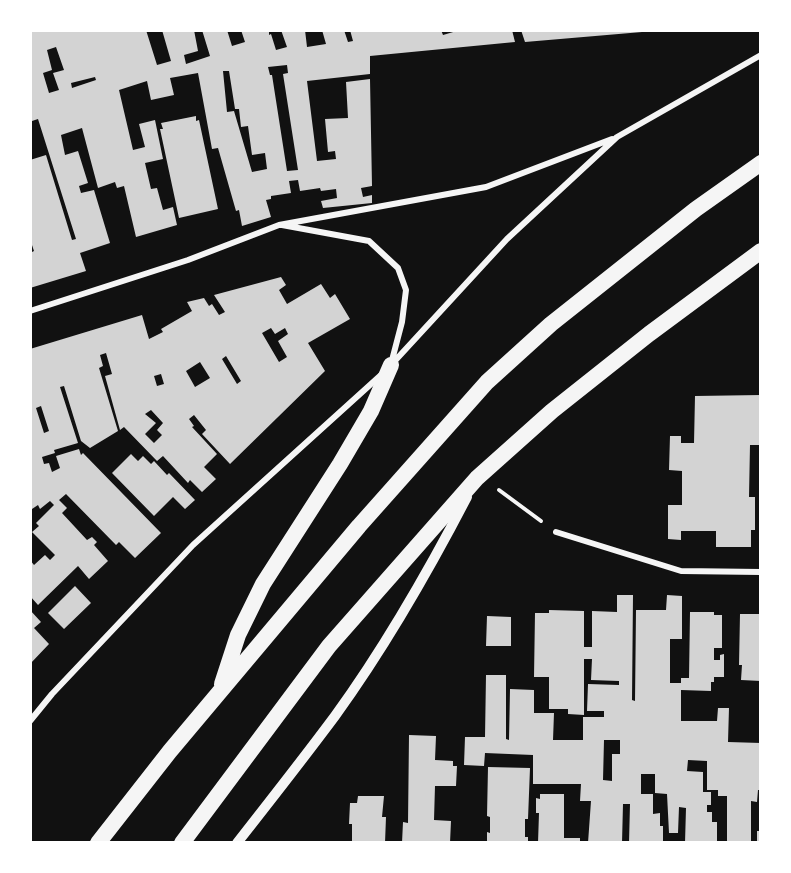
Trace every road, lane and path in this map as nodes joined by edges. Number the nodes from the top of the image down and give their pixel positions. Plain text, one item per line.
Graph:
1 (761, 55) edge
2 (617, 137) junction
3 (761, 163) edge
4 (279, 225) junction
5 (761, 251) edge
6 (30, 311) edge
7 (391, 366) junction
8 (478, 477) junction
9 (556, 532) joint
10 (761, 572) edge
11 (220, 693) junction
12 (30, 721) edge
13 (98, 843) edge
14 (182, 843) edge
15 (237, 843) edge

1 - 2 street
2 - 4 street
2 - 7 street
3 - 11 highway
4 - 6 street
4 - 7 street
5 - 8 highway
7 - 11 highway
7 - 12 street
8 - 9 path
8 - 14 highway
8 - 15 street
9 - 10 street
11 - 13 highway

